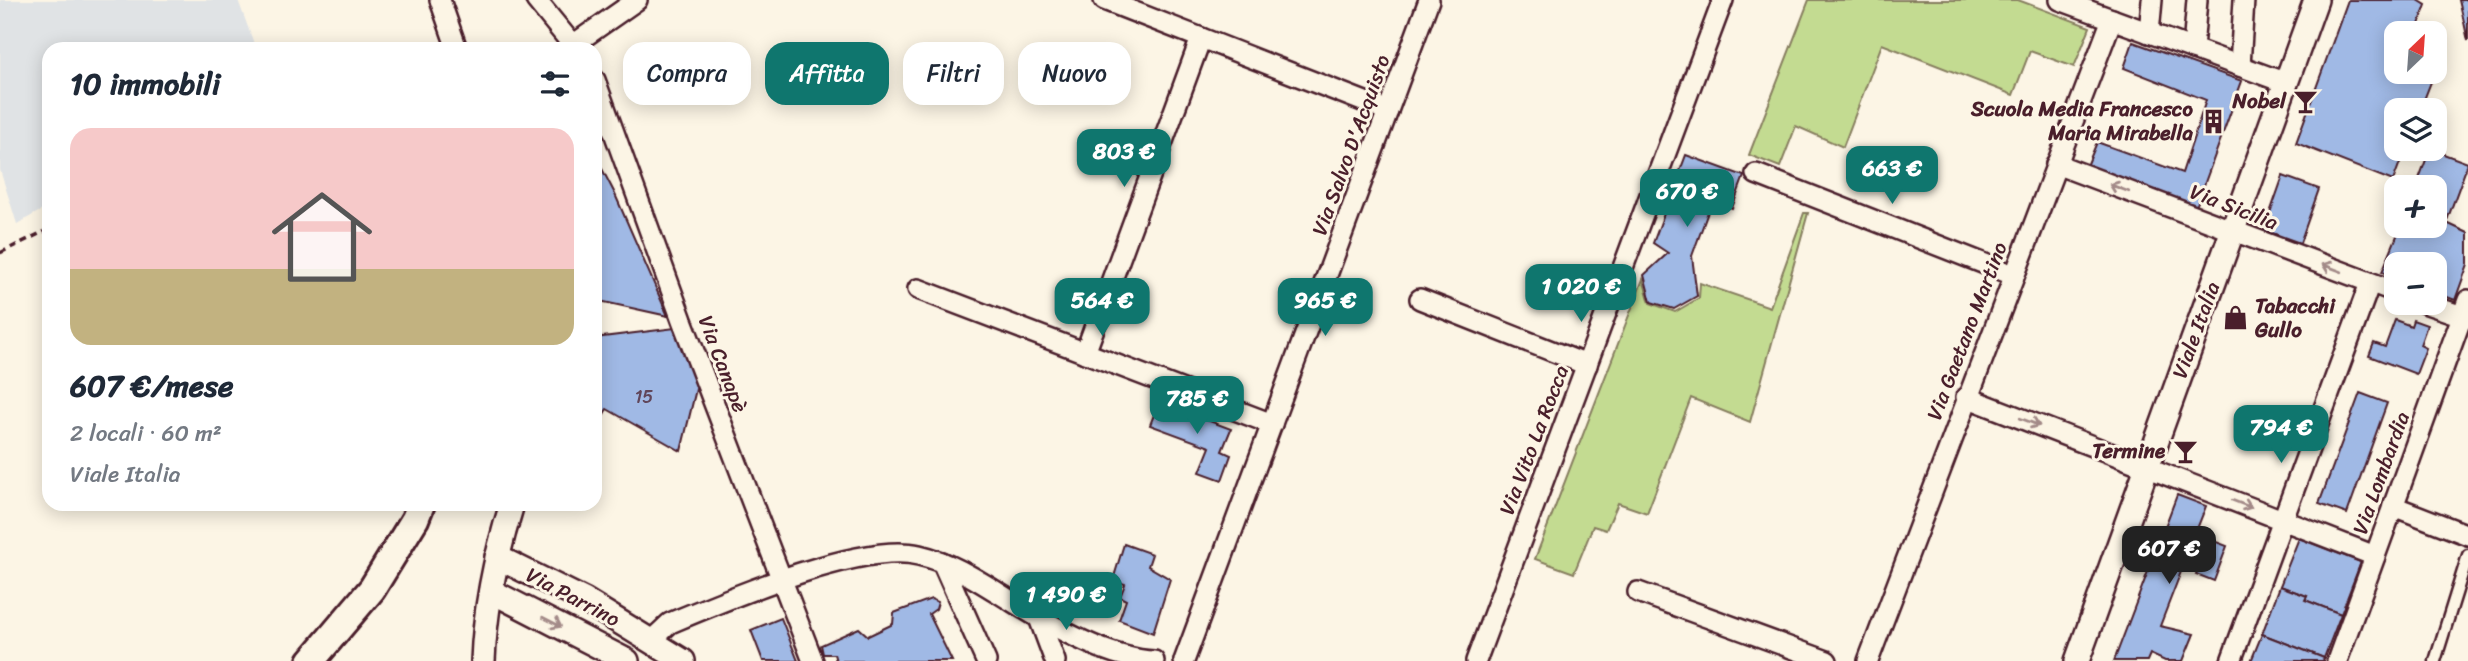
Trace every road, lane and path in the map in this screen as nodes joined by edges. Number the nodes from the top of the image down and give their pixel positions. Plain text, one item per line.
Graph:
1 (440, 0) edge
2 (536, 0) edge
3 (637, 0) edge
4 (1104, 0) edge
5 (1429, 0) edge
6 (1723, 0) edge
7 (2060, 0) edge
8 (2152, 0) edge
9 (2197, 0) edge
10 (2244, 0) edge
11 (2316, 0) edge
12 (1142, 7) edge
13 (2112, 19) junction
14 (2149, 33) junction
15 (1201, 38) junction
16 (455, 42) edge
17 (568, 42) edge
18 (579, 42) edge
19 (2193, 49) junction
20 (2240, 66) junction
21 (2286, 83) junction
22 (602, 99) edge
23 (1388, 111) junction
24 (2056, 163) junction
25 (1756, 174) dead end
26 (2232, 231) junction
27 (42, 232) edge
28 (0, 253) edge
29 (2013, 275) junction
30 (2370, 282) junction
31 (2384, 287) edge
32 (918, 289) dead end
33 (1420, 299) dead end
34 (2447, 308) edge
35 (2466, 312) edge
36 (1085, 353) junction
37 (1587, 365) junction
38 (1966, 397) junction
39 (1272, 424) junction
40 (2147, 467) junction
41 (2393, 506) junction
42 (418, 511) edge
43 (510, 511) edge
44 (2283, 520) junction
45 (2468, 535) edge
46 (2468, 555) edge
47 (2375, 556) junction
48 (498, 557) junction
49 (942, 562) junction
50 (780, 582) junction
51 (491, 591) junction
52 (1638, 592) dead end
53 (1039, 618) junction
54 (652, 640) junction
55 (311, 661) edge
56 (483, 661) edge
57 (627, 661) edge
58 (683, 661) edge
59 (813, 661) edge
60 (986, 661) edge
61 (1055, 661) edge
62 (1142, 661) edge
63 (1184, 661) edge
64 (1475, 661) edge
65 (1828, 661) edge
66 (1868, 661) edge
67 (2077, 661) edge
68 (2231, 661) edge
69 (2337, 661) edge
70 (2435, 661) edge

1 - 16 street
2 - 17 street
3 - 18 street
4 - 12 street
5 - 23 street, Via Salvo D'Acquisto
6 - 37 street, Via Vito La Rocca
7 - 13 street
8 - 14 street
9 - 19 street
10 - 20 street
11 - 21 street, Viale Italia
12 - 15 street
13 - 14 street
13 - 24 street, Via Gaetano Martino
14 - 19 street
15 - 23 street
15 - 36 street
19 - 20 street
20 - 21 street
21 - 26 street, Viale Italia
22 - 50 street, Via Canapè
23 - 39 street, Via Salvo D'Acquisto
26 -> 24 street, Via Sicilia
24 - 29 street, Via Gaetano Martino
25 - 29 street
30 -> 26 street, Via Sicilia
26 - 40 street, Viale Italia
27 - 28 path
29 - 38 street, Via Gaetano Martino
30 - 31 street, Via Sicilia
30 - 44 street
32 - 36 street
33 - 37 street
34 - 35 street
35 - 41 street, Via Lombardia
36 - 39 street
37 - 64 street, Via Vito La Rocca
38 -> 40 street
38 - 66 street, Via Gaetano Martino
39 - 63 street, Via Salvo D'Acquisto
40 -> 44 street
40 - 67 street, Viale Italia
41 - 45 street
41 - 47 street, Via Lombardia
42 - 55 main road
43 - 48 street
44 - 47 street
44 - 68 street
46 - 70 lane
47 - 69 street, Via Lombardia
48 - 51 street
48 - 54 street, Via Parrino
49 - 50 street
49 - 53 street
49 - 60 street
50 - 54 street
50 - 59 street, Via Canapè
51 - 56 street
51 -> 57 street, Via Parrino
52 - 65 street
53 - 61 street
53 - 62 street
54 - 58 street, Via Parrino

